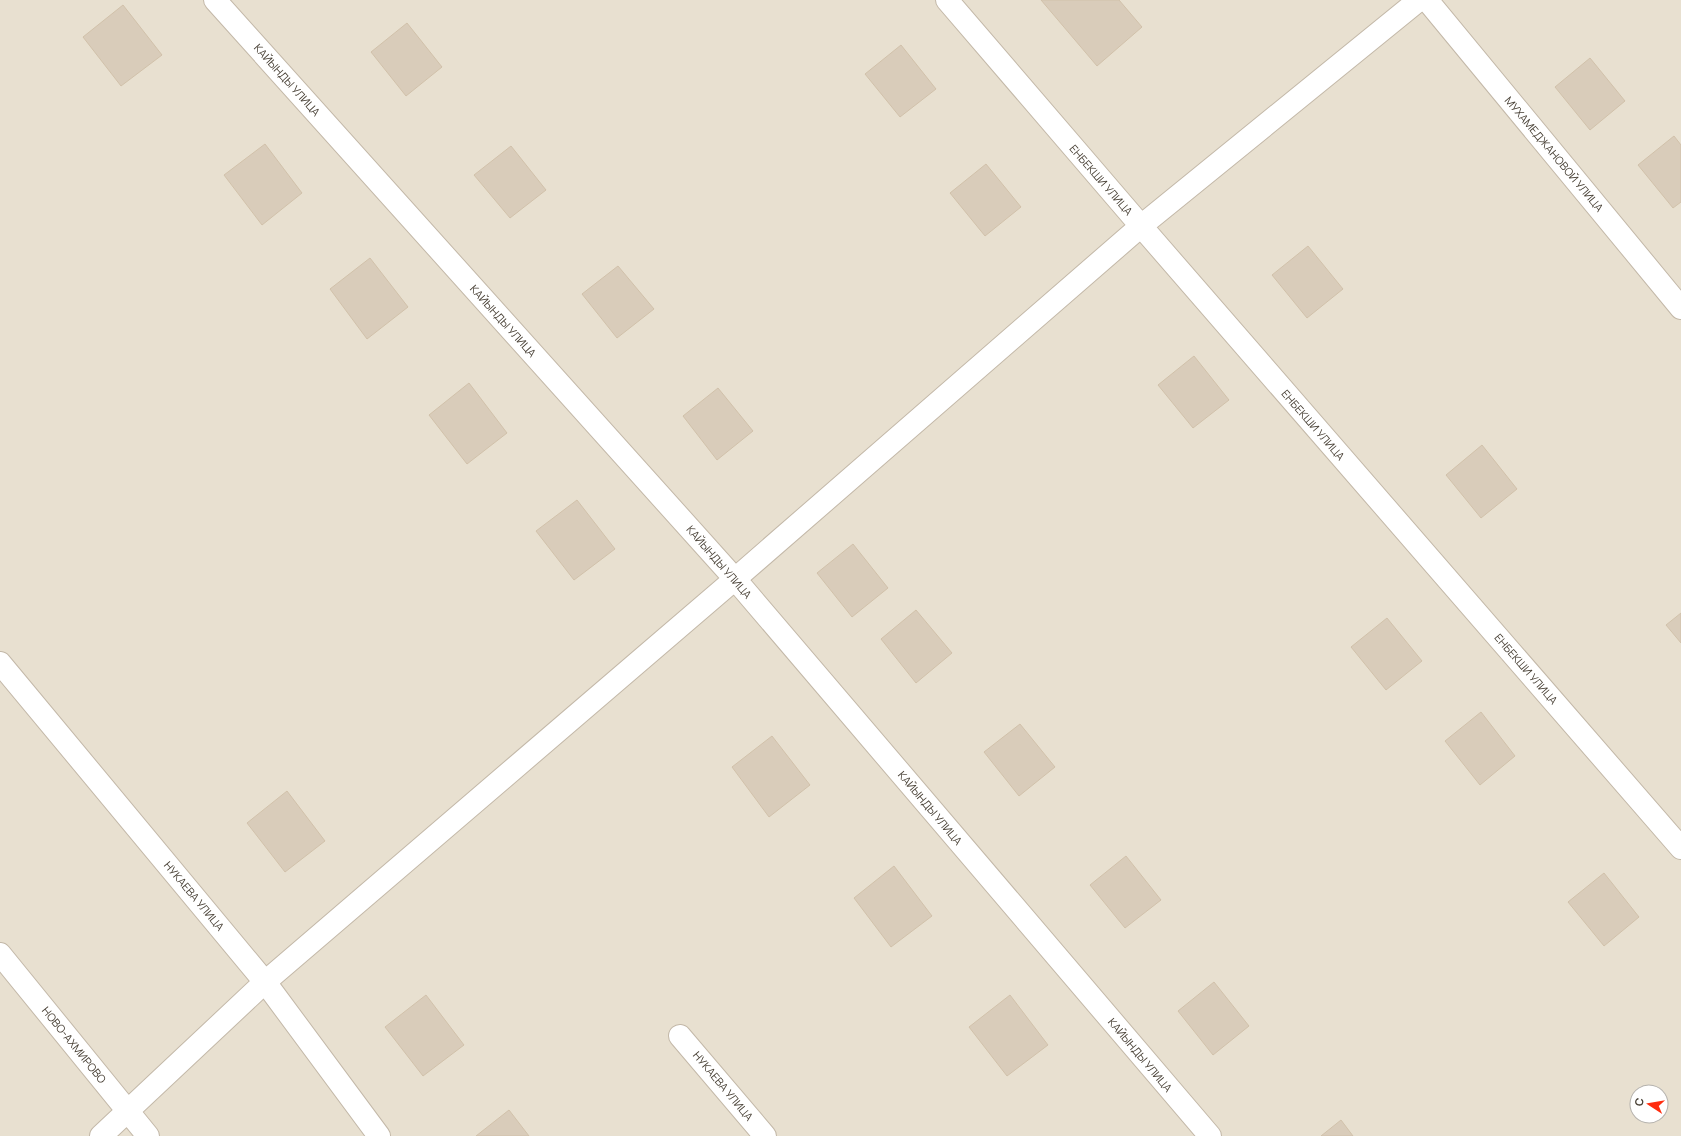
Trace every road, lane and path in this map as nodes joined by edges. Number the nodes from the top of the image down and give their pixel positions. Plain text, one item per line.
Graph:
1 (215, 0) edge
2 (947, 0) edge
3 (1419, 0) edge
4 (1427, 0) edge
5 (1141, 226) junction
6 (1681, 308) edge
7 (735, 579) junction
8 (0, 663) edge
9 (1681, 848) edge
10 (0, 954) edge
11 (265, 982) junction
12 (680, 1036) dead end
13 (128, 1110) junction
14 (101, 1136) edge
15 (148, 1136) edge
16 (379, 1136) edge
17 (765, 1136) edge
18 (1210, 1136) edge

1 - 7 street, КАЙЫНДЫ УЛИЦА
2 - 5 street, ЕНБЕКШИ УЛИЦА
3 - 5 street
4 - 6 street, МУХАМЕДЖАНОВОЙ УЛИЦА
5 - 7 street
5 - 9 street, ЕНБЕКШИ УЛИЦА
7 - 11 street
7 - 18 street, КАЙЫНДЫ УЛИЦА
8 - 11 street, НУКАЕВА УЛИЦА
10 - 13 street, НОВО-АХМИРОВО
11 - 13 street
11 - 16 street, НУКАЕВА УЛИЦА
12 - 17 street, НУКАЕВА УЛИЦА
13 - 14 street
13 - 15 street, НОВО-АХМИРОВО

